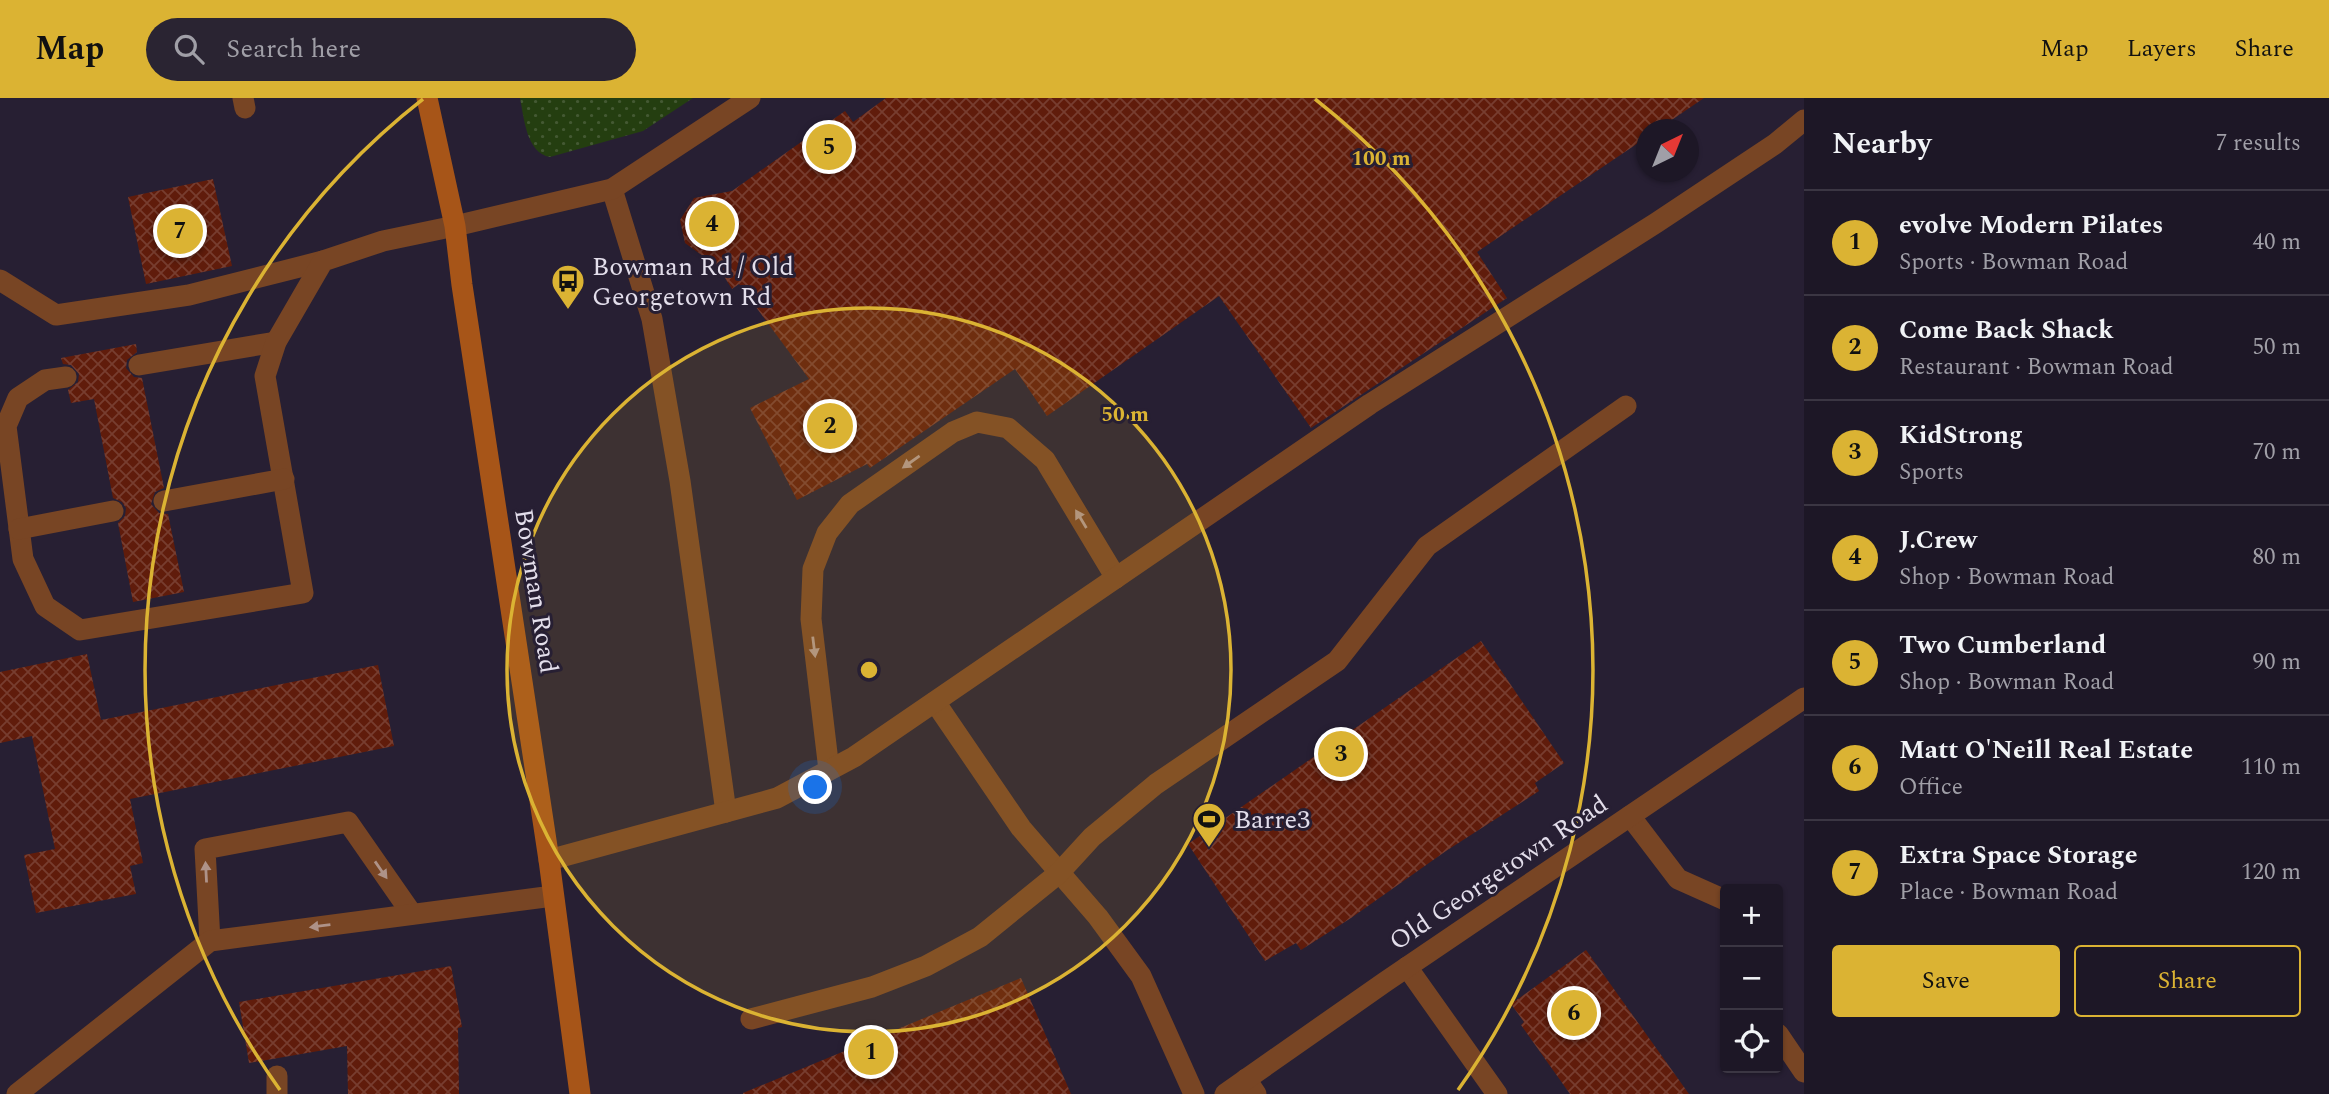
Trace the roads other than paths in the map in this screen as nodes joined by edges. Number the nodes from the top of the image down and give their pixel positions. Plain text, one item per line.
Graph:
1 (427, 98) edge
2 (750, 98) edge
3 (1804, 120) edge
4 (612, 189) junction
5 (455, 226) junction
6 (323, 261) junction
7 (0, 280) edge
8 (276, 342) junction
9 (139, 365) dead end
10 (66, 377) dead end
11 (1626, 406) dead end
12 (284, 479) junction
13 (164, 501) dead end
14 (113, 511) dead end
15 (19, 529) junction
16 (1116, 578) junction
17 (1804, 698) edge
18 (935, 702) junction
19 (829, 771) junction
20 (726, 812) junction
21 (1630, 816) junction
22 (549, 860) junction
23 (1059, 873) junction
24 (553, 896) junction
25 (1720, 898) edge
26 (412, 914) junction
27 (210, 941) junction
28 (1407, 967) junction
29 (751, 1019) dead end
30 (1783, 1041) edge
31 (1804, 1072) edge
32 (1251, 1086) edge
33 (17, 1094) edge
34 (580, 1094) edge
35 (1194, 1094) edge
36 (1225, 1094) edge
37 (1497, 1094) edge

1 - 5 main road, Bowman Road
2 - 4 street
3 - 16 street
4 - 5 street
4 - 20 street
5 - 6 street
5 - 22 main road, Bowman Road
6 - 7 street
6 - 8 street
8 - 9 street
8 - 12 street
10 - 15 street
11 - 23 street
12 - 13 street
12 - 15 street
14 - 15 street
16 - 18 street
16 -> 19 street
17 - 21 street, Old Georgetown Road
18 - 19 street
18 - 23 street
19 - 20 street
20 - 22 street
21 - 25 street
21 - 28 street, Old Georgetown Road
22 - 24 main road, Bowman Road
23 - 29 street
23 - 35 street
24 - 26 street
24 - 34 main road, Bowman Road
26 -> 27 street
27 -> 26 street
27 - 33 street
28 - 32 street, Old Georgetown Road
28 - 37 street
30 - 31 street
32 - 36 street, Old Georgetown Road

